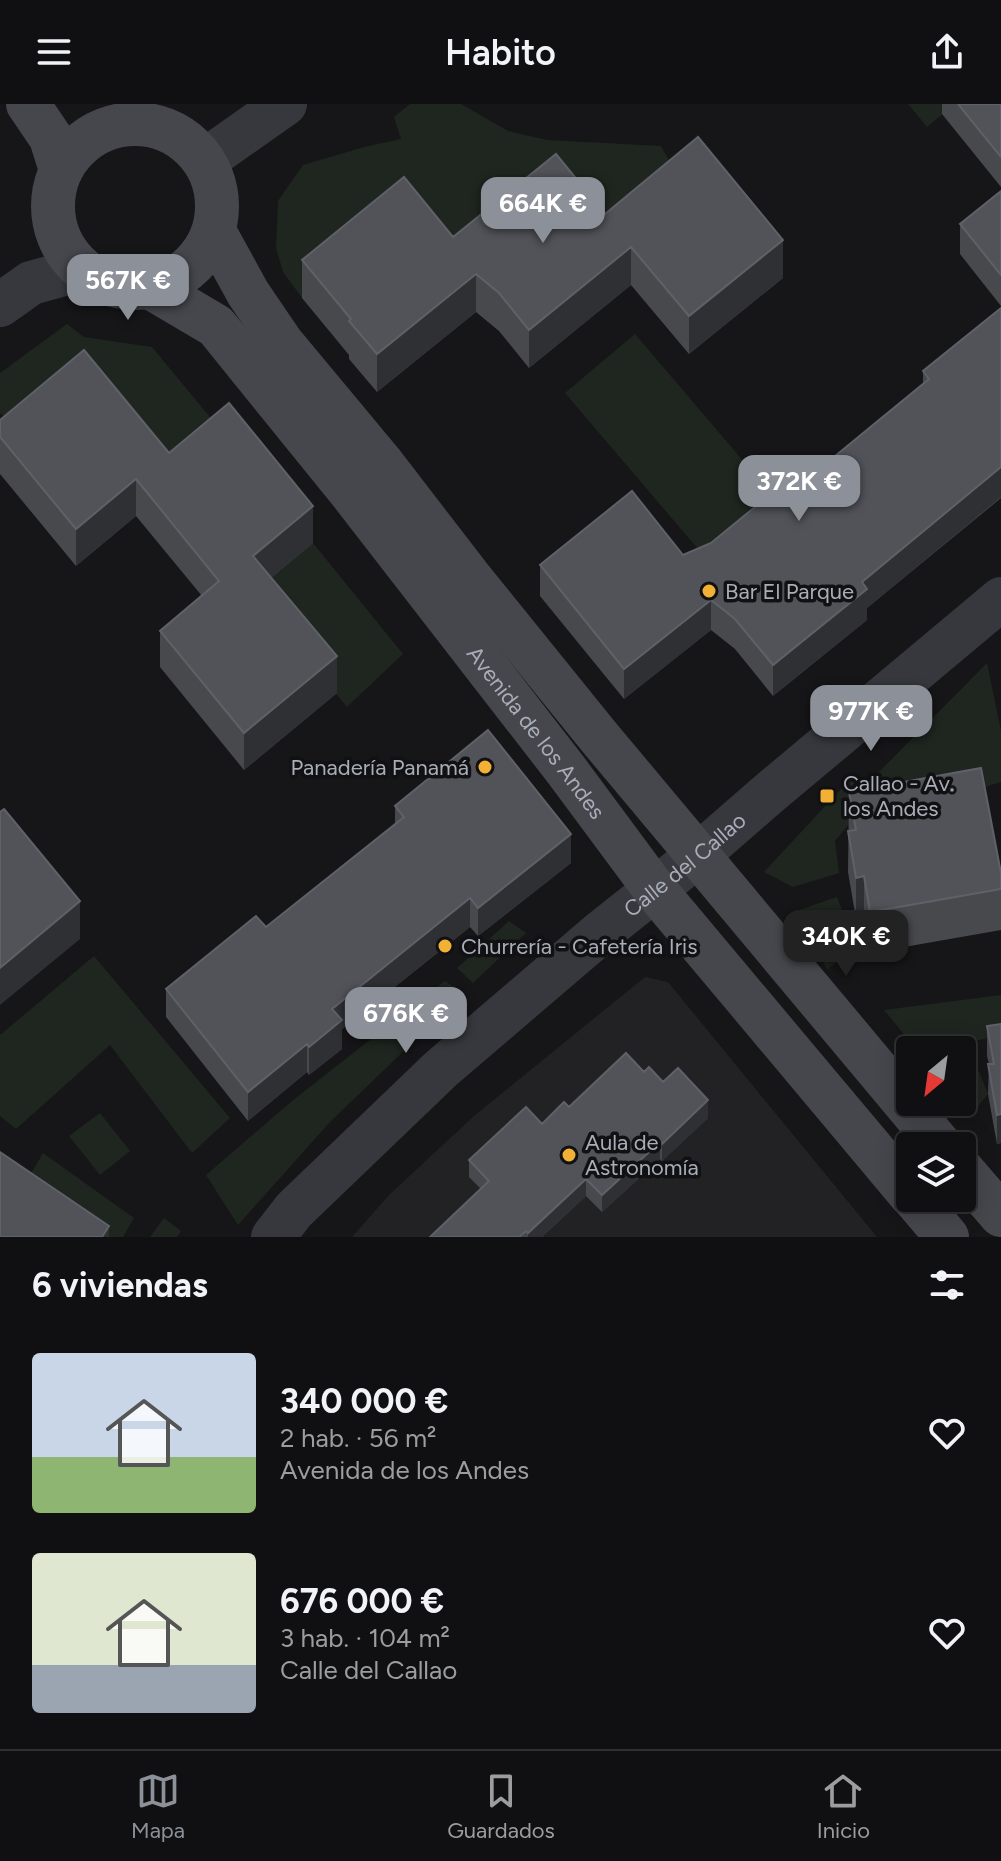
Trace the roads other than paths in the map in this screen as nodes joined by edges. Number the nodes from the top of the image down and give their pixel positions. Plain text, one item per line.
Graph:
1 (28, 104) edge
2 (285, 104) edge
3 (102, 115) edge
4 (204, 161) junction
5 (61, 170) junction
6 (214, 231) junction
7 (82, 269) junction
8 (150, 287) junction
9 (0, 305) edge
10 (1001, 599) edge
11 (697, 856) junction
12 (655, 890) junction
13 (929, 1132) edge
14 (896, 1177) edge
15 (976, 1186) edge
16 (926, 1212) edge
17 (1001, 1215) edge
18 (273, 1237) edge
19 (947, 1237) edge

1 - 5 main road
2 - 4 street
3 - 4 main road
3 - 5 main road
4 - 6 main road
5 - 7 main road
6 - 8 main road
6 - 11 main road, Avenida de los Andes
7 - 8 main road
7 - 9 street
8 - 12 main road, Avenida de los Andes
10 - 11 street, Calle del Callao
11 - 12 street, Calle del Callao
11 - 13 main road, Avenida de los Andes
12 - 14 main road, Avenida de los Andes
12 - 18 street, Calle del Callao
15 - 17 main road
16 - 19 main road, Avenida de los Andes

